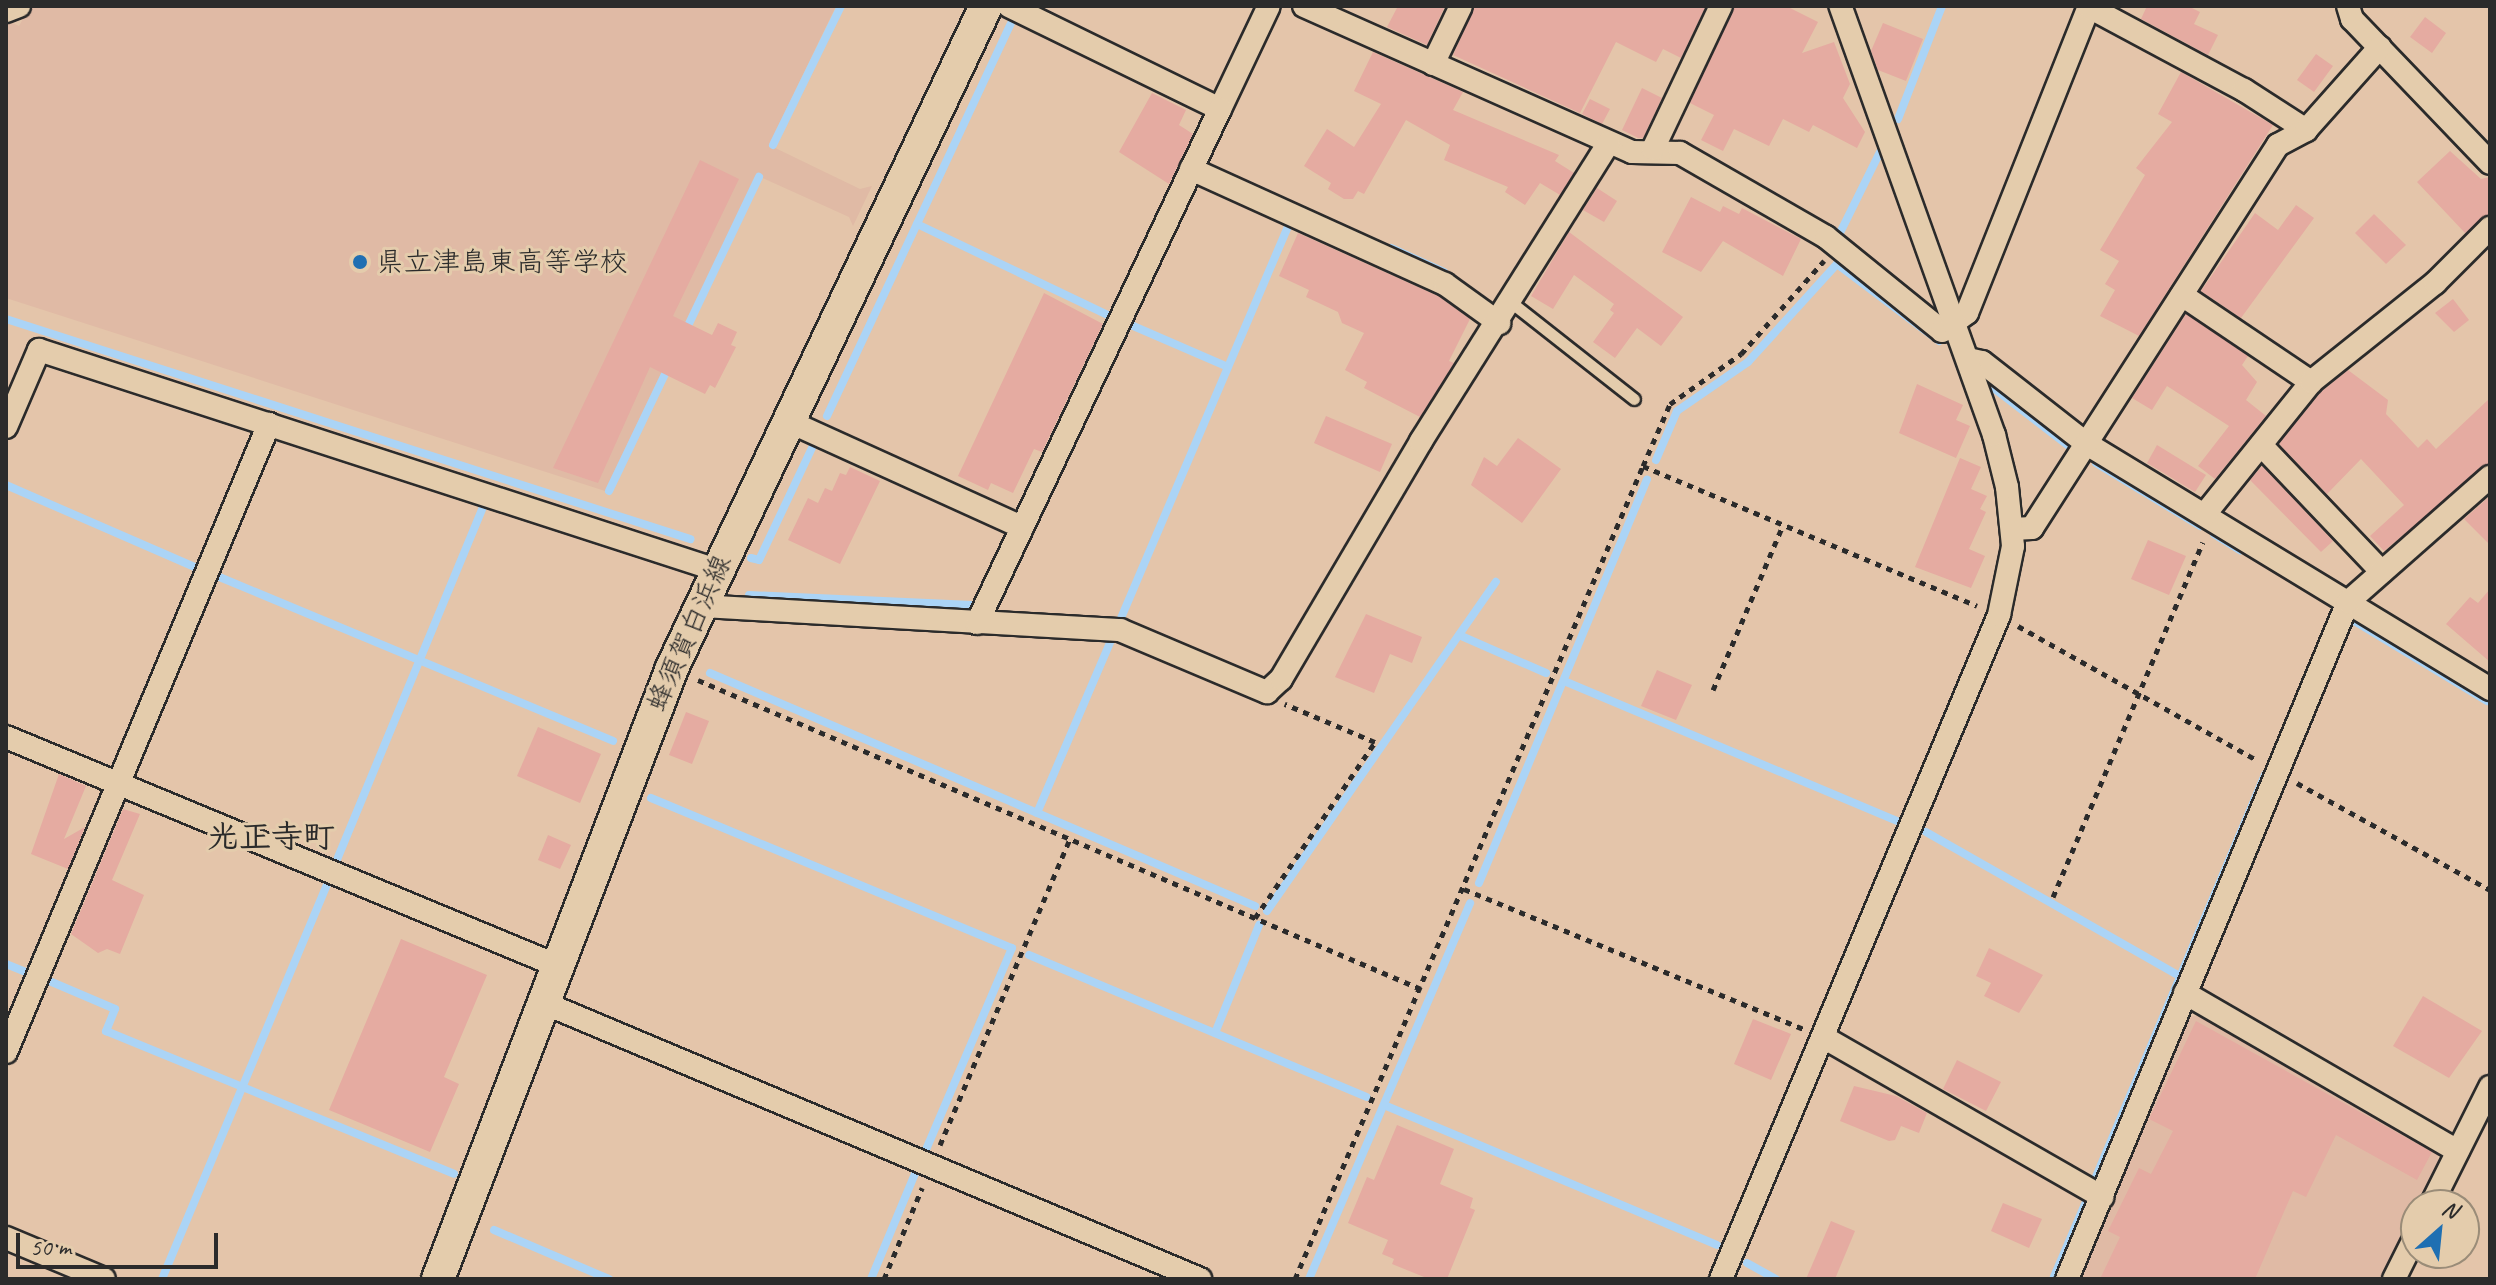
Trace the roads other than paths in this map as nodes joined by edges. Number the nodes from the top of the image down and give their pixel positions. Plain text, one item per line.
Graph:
1 (19, 6) edge
2 (986, 6) edge
3 (1009, 6) edge
4 (1269, 6) edge
5 (1304, 6) edge
6 (1461, 6) edge
7 (1721, 6) edge
8 (1840, 6) edge
9 (2089, 6) edge
10 (2348, 6) edge
11 (6, 11) edge
12 (2380, 47) junction
13 (1433, 64) junction
14 (1220, 109) junction
15 (2306, 130) junction
16 (1609, 143) junction
17 (1653, 149) junction
18 (2490, 163) edge
19 (1191, 169) junction
20 (2490, 228) edge
21 (2182, 295) junction
22 (1512, 303) junction
23 (1499, 323) junction
24 (1955, 325) junction
25 (1968, 359) junction
26 (2311, 382) junction
27 (1634, 399) dead end
28 (788, 421) junction
29 (269, 424) junction
30 (6, 427) edge
31 (2087, 444) junction
32 (2261, 445) junction
33 (2490, 477) edge
34 (2209, 517) junction
35 (1022, 527) junction
36 (2012, 529) junction
37 (717, 570) junction
38 (2382, 572) junction
39 (2348, 602) junction
40 (701, 606) junction
41 (977, 623) junction
42 (2490, 689) edge
43 (6, 737) edge
44 (119, 783) junction
45 (558, 966) junction
46 (2185, 993) junction
47 (544, 1003) junction
48 (1823, 1037) junction
49 (6, 1052) edge
50 (2490, 1087) edge
51 (2458, 1151) junction
52 (2439, 1189) edge
53 (2102, 1197) junction
54 (6, 1238) edge
55 (104, 1279) edge
56 (438, 1279) edge
57 (1200, 1279) edge
58 (1721, 1279) edge
59 (2067, 1279) edge

1 - 11 street
2 - 28 main road, 蜂須賀白浜線
3 - 14 street
4 - 14 street
5 - 13 street
6 - 13 street
7 - 17 street
8 - 24 street
9 - 15 street
9 - 24 street
10 - 12 street
12 - 15 street
12 - 18 street
13 - 16 street
14 - 19 street
15 - 21 street
16 - 17 street
16 - 22 street
17 - 24 street
19 - 23 street
19 - 35 street
20 - 26 street
21 - 26 street
21 - 31 street
22 - 23 street
22 - 27 lane
23 - 41 street
24 - 25 street
25 - 31 street
25 - 36 street
26 - 32 street
28 - 35 street
28 - 37 main road, 蜂須賀白浜線
29 - 30 street
29 - 37 street
29 - 44 street
31 - 34 street
31 - 36 street
32 - 34 street
32 - 38 street
33 - 38 street
34 - 39 street
35 - 41 street
36 - 48 street
37 - 40 main road, 蜂須賀白浜線
38 - 39 street
39 - 42 street
39 - 46 street
40 - 41 street
40 - 45 main road, 蜂須賀白浜線
43 - 44 street
44 - 45 street
44 - 49 street
45 - 47 main road, 蜂須賀白浜線
46 - 51 street
46 - 53 street
47 - 56 main road, 蜂須賀白浜線
47 - 57 street
48 - 53 street
48 - 58 street
50 - 51 street
51 - 52 street
53 - 59 street
54 - 55 street

